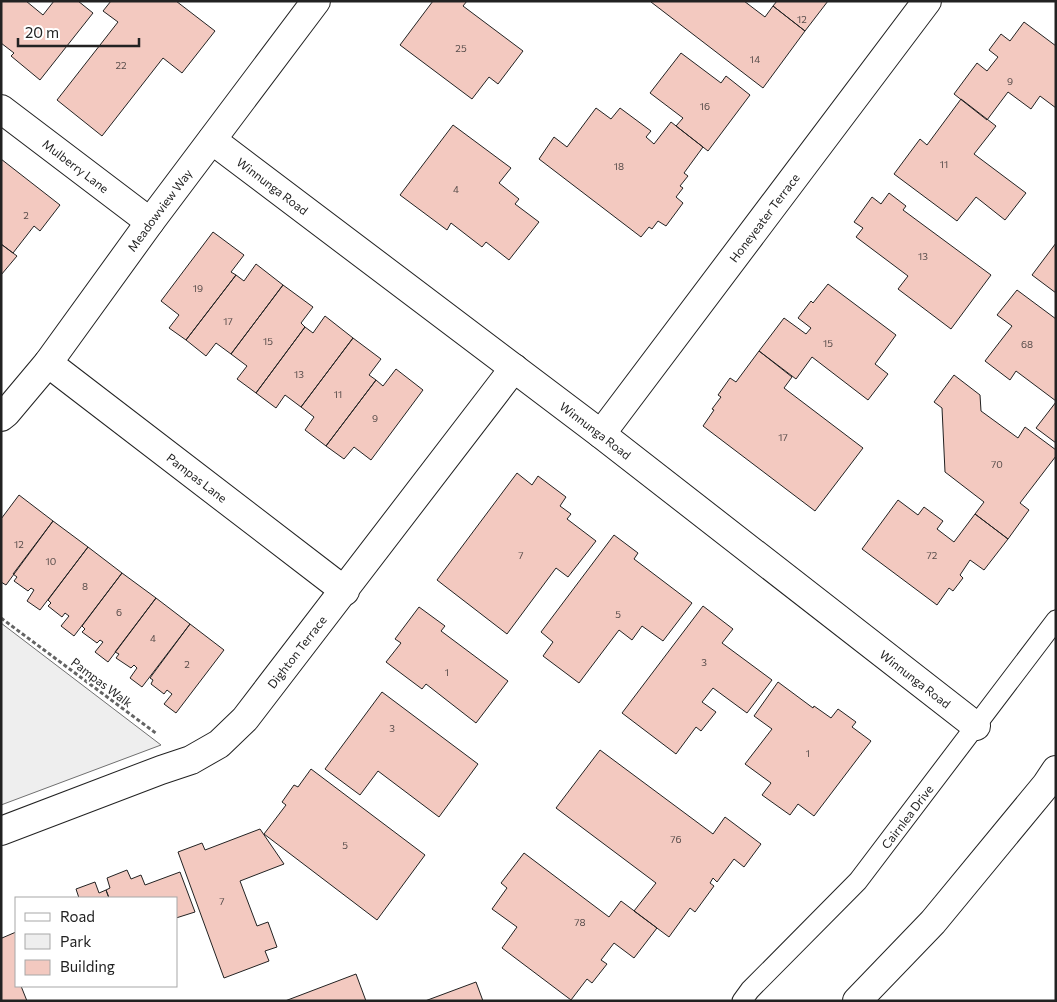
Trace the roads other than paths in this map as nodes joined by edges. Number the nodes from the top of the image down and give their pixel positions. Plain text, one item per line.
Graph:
1 (927, 1) edge
2 (314, 2) edge
3 (1, 109) edge
4 (212, 140) junction
5 (150, 222) junction
6 (48, 363) junction
7 (514, 368) junction
8 (1, 417) edge
9 (601, 434) junction
10 (345, 591) junction
11 (1056, 620) edge
12 (976, 726) junction
13 (1056, 770) edge
14 (1, 831) edge
15 (742, 1001) edge
16 (857, 1001) edge

1 - 9 street, Honeyeater Terrace
2 - 4 street, Meadowview Way
3 - 5 street, Mulberry Lane
4 - 5 street, Meadowview Way
4 - 7 street, Winnunga Road
5 - 6 street, Meadowview Way
6 - 8 street, Meadowview Way
6 - 10 street, Pampas Lane
7 - 9 street, Winnunga Road
7 - 10 street, Dighton Terrace
9 - 12 street, Winnunga Road
10 - 14 street, Dighton Terrace
11 - 12 lane, Cairnlea Drive
12 - 15 lane, Cairnlea Drive
13 - 16 street

